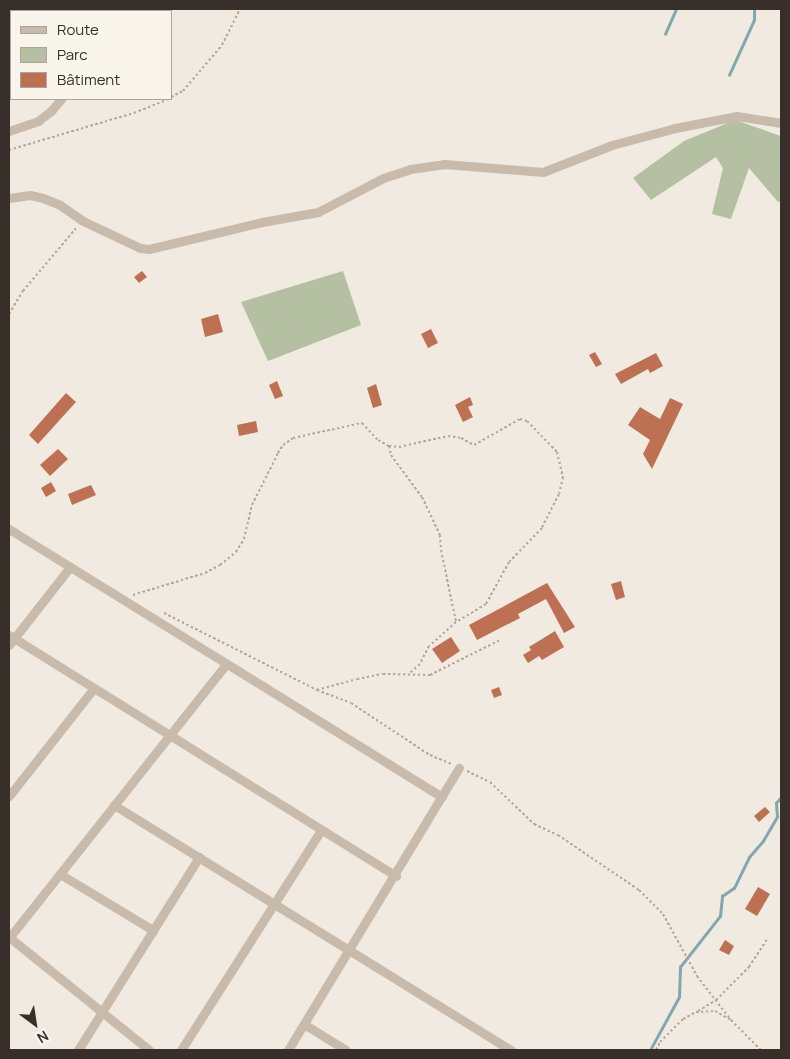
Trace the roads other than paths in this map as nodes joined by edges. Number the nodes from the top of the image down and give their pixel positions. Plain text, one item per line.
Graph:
1 (60, 100) edge
2 (781, 123) edge
3 (9, 131) edge
4 (9, 198) edge
5 (9, 529) edge
6 (70, 567) junction
7 (10, 639) edge
8 (226, 664) junction
9 (94, 688) junction
10 (169, 735) junction
11 (459, 768) dead end
12 (9, 796) edge
13 (442, 797) junction
14 (114, 804) junction
15 (322, 830) junction
16 (199, 857) junction
17 (60, 874) junction
18 (396, 876) junction
19 (274, 904) junction
20 (153, 930) junction
21 (9, 938) edge
22 (350, 950) junction
23 (102, 1012) junction
24 (304, 1024) junction
25 (78, 1050) edge
26 (149, 1050) edge
27 (181, 1050) edge
28 (288, 1050) edge
29 (346, 1050) edge
30 (511, 1050) edge

1 - 3 street
2 - 4 street
5 - 6 street
6 - 7 street
6 - 8 street
7 - 9 street
8 - 10 street
8 - 13 street
9 - 10 street
9 - 12 street
10 - 14 street
10 - 15 street
11 - 13 street
13 - 18 street
14 - 16 street
14 - 17 street
15 - 18 street
15 - 19 street
16 - 19 street
16 - 20 street
17 - 20 street
17 - 21 street
18 - 22 street
19 - 22 street
19 - 27 street
20 - 23 street
21 - 23 street
22 - 24 street
22 - 30 street
23 - 25 street
23 - 26 street
24 - 28 street
24 - 29 street

